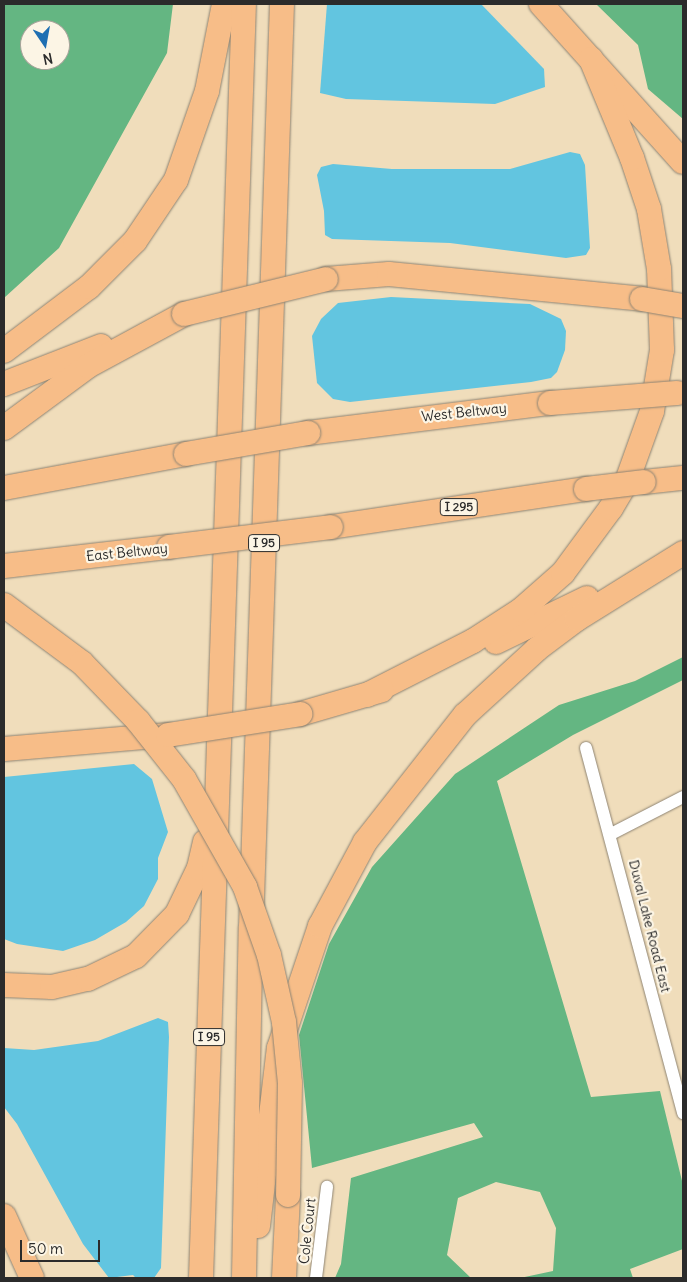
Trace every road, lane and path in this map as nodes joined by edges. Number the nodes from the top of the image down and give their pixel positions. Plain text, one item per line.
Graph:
1 (224, 4) edge
2 (244, 4) edge
3 (282, 4) edge
4 (541, 4) edge
5 (591, 59) junction
6 (683, 162) edge
7 (683, 306) edge
8 (184, 314) junction
9 (4, 351) edge
10 (4, 384) edge
11 (681, 393) edge
12 (4, 428) edge
13 (683, 478) edge
14 (4, 488) edge
15 (683, 552) edge
16 (4, 566) edge
17 (4, 605) edge
18 (367, 695) junction
19 (4, 735) edge
20 (54, 744) junction
21 (4, 748) edge
22 (586, 748) dead end
23 (216, 796) junction
24 (683, 797) edge
25 (611, 834) junction
26 (4, 985) edge
27 (683, 1113) edge
28 (327, 1187) dead end
29 (4, 1216) edge
30 (245, 1269) edge
31 (32, 1278) edge
32 (201, 1278) edge
33 (284, 1278) edge
34 (316, 1278) edge

1 - 9 highway
2 - 23 highway, I 95
3 - 30 highway, I 95
4 - 5 highway
5 - 6 highway
5 - 18 highway
7 - 8 highway, bridge
8 - 10 highway
8 - 12 highway
11 - 14 highway, West Beltway, bridge
13 - 16 highway, East Beltway / I 295, bridge
15 - 18 highway
15 - 30 highway
17 - 33 highway, bridge
18 - 20 highway, bridge
19 - 20 highway
20 - 21 highway
22 - 25 street, Duval Lake Road East
23 - 26 highway
23 - 32 highway, I 95
24 - 25 street
25 - 27 street, Duval Lake Road East
28 - 34 street, Cole Court
29 - 31 highway

